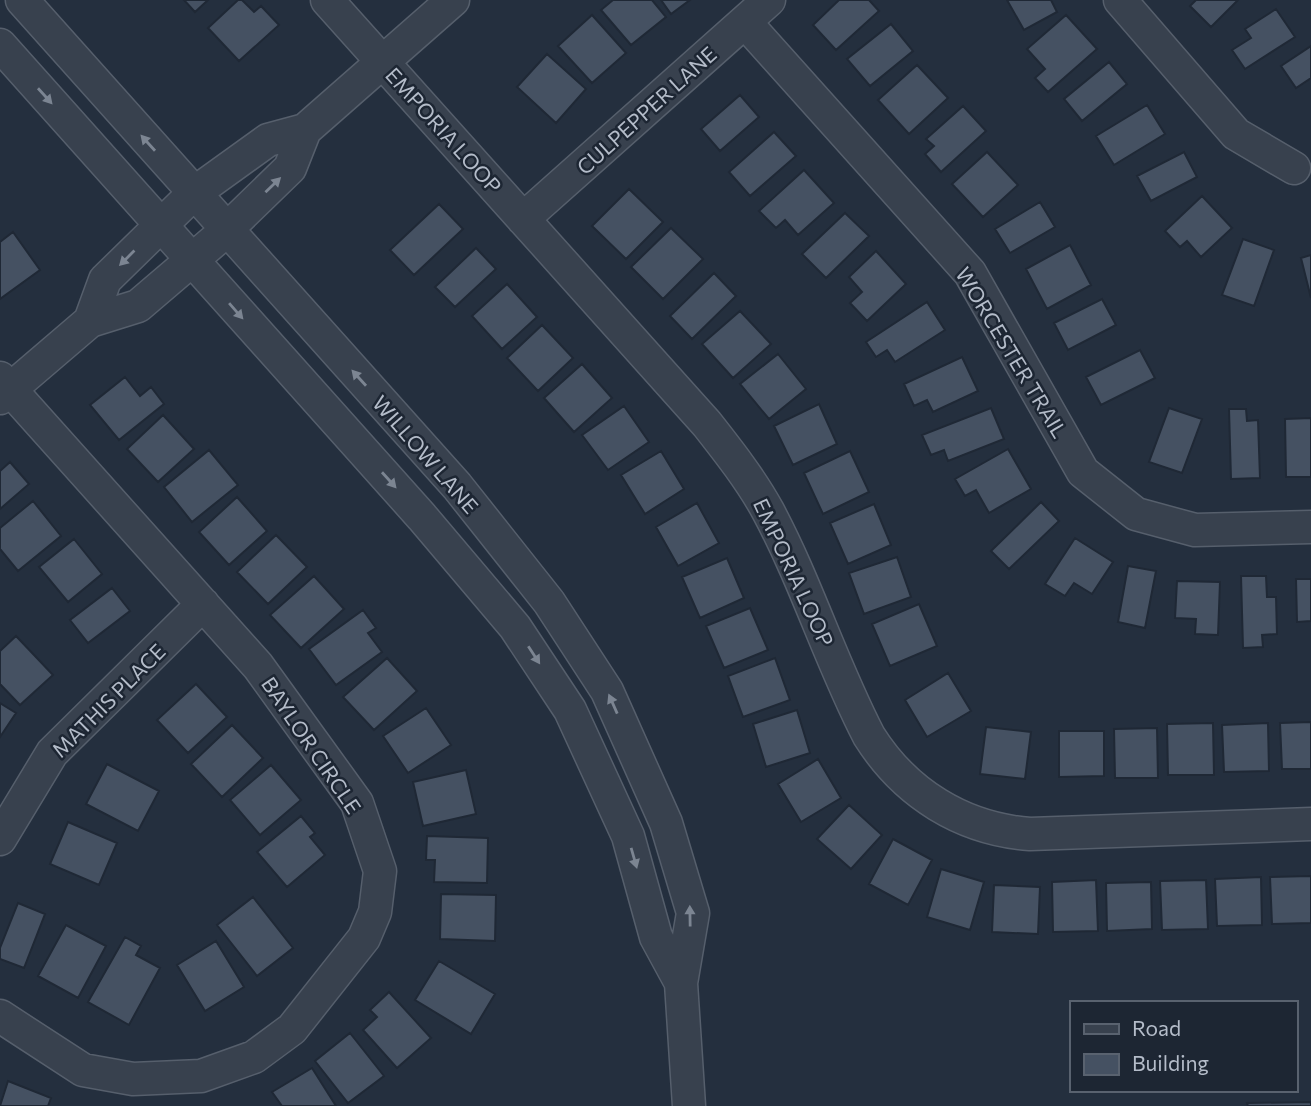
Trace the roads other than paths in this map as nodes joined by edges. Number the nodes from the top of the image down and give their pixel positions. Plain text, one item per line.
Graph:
1 (22, 0) edge
2 (327, 0) edge
3 (453, 0) edge
4 (769, 0) edge
5 (1120, 0) edge
6 (745, 22) junction
7 (0, 45) edge
8 (383, 62) junction
9 (305, 130) junction
10 (1294, 168) dead end
11 (194, 194) junction
12 (523, 219) junction
13 (160, 225) junction
14 (226, 230) junction
15 (191, 260) junction
16 (90, 321) junction
17 (3, 388) edge
18 (1311, 527) edge
19 (203, 604) junction
20 (1311, 824) edge
21 (0, 839) edge
22 (681, 983) junction
23 (0, 1016) edge
24 (689, 1106) edge

11 -> 1 street, WILLOW LANE
2 - 8 street, EMPORIA LOOP
3 - 8 street
4 - 6 street, CULPEPPER LANE
5 - 10 street
6 - 12 street, CULPEPPER LANE
6 - 18 street, WORCESTER TRAIL
7 -> 13 street, WILLOW LANE
8 - 9 street
8 - 12 street, EMPORIA LOOP
9 - 11 street
14 -> 9 street
11 - 13 street
11 - 14 street, WILLOW LANE
12 - 20 street, EMPORIA LOOP
13 - 15 street, WILLOW LANE
13 -> 16 street
14 - 15 street
22 -> 14 street, WILLOW LANE
15 - 16 street
15 -> 22 street, WILLOW LANE
16 - 17 street
17 - 19 street, BAYLOR CIRCLE
19 - 21 street, MATHIS PLACE
19 - 23 street, BAYLOR CIRCLE
22 - 24 street, WILLOW LANE

